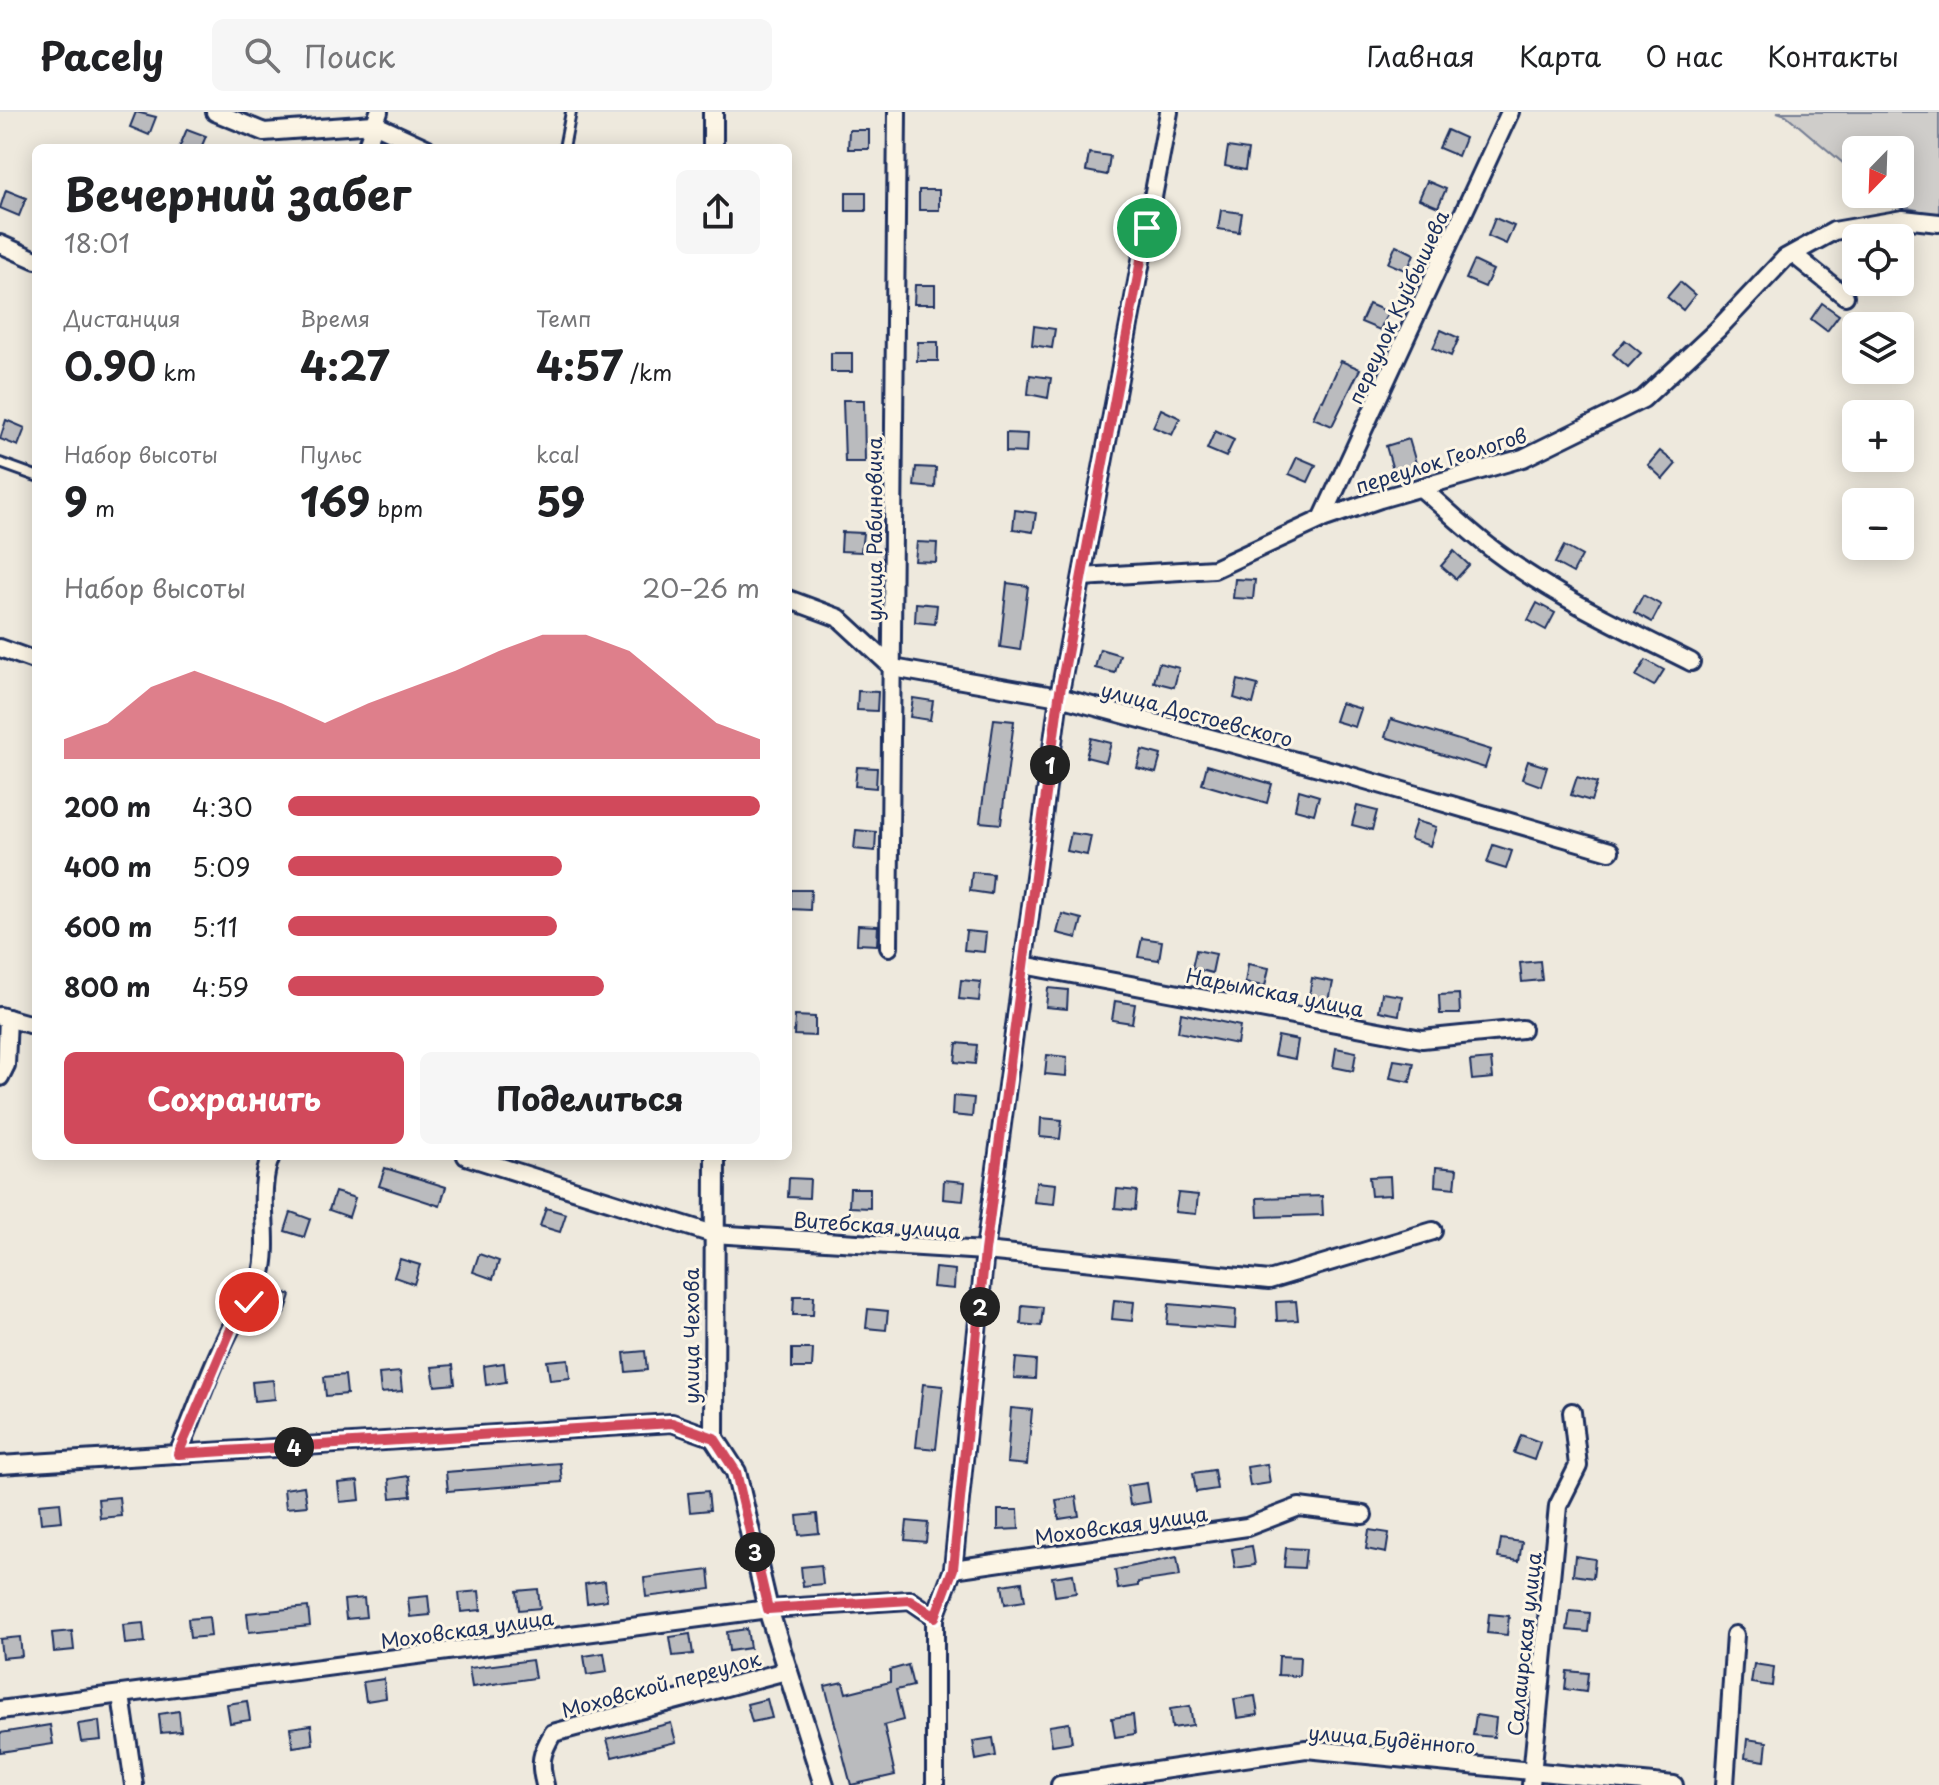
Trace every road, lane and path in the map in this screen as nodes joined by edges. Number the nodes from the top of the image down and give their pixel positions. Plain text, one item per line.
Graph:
1 (215, 112) edge
2 (571, 112) edge
3 (713, 112) edge
4 (897, 112) edge
5 (1169, 112) edge
6 (1510, 112) edge
7 (377, 118) edge
8 (367, 144) edge
9 (419, 144) edge
10 (565, 144) edge
11 (713, 144) edge
12 (1939, 223) edge
13 (0, 244) edge
14 (1793, 254) junction
15 (32, 258) edge
16 (1842, 294) edge
17 (0, 463) edge
18 (32, 475) edge
19 (1421, 488) junction
20 (1322, 519) junction
21 (1082, 577) junction
22 (792, 600) edge
23 (0, 648) edge
24 (32, 660) edge
25 (1691, 662) dead end
26 (893, 668) junction
27 (1059, 697) junction
28 (1610, 851) dead end
29 (889, 947) dead end
30 (1023, 965) junction
31 (4, 1017) edge
32 (32, 1025) edge
33 (1522, 1029) dead end
34 (0, 1077) edge
35 (269, 1160) edge
36 (479, 1160) edge
37 (715, 1160) edge
38 (1433, 1231) dead end
39 (713, 1234) junction
40 (985, 1251) junction
41 (1572, 1412) dead end
42 (714, 1438) junction
43 (178, 1454) junction
44 (0, 1465) edge
45 (1363, 1515) dead end
46 (953, 1569) junction
47 (768, 1609) junction
48 (935, 1617) junction
49 (1735, 1635) dead end
50 (786, 1671) junction
51 (121, 1695) junction
52 (0, 1710) edge
53 (1531, 1778) edge
54 (134, 1785) edge
55 (545, 1785) edge
56 (824, 1785) edge
57 (935, 1785) edge
58 (1060, 1785) edge
59 (1674, 1785) edge
60 (1725, 1785) edge

1 - 7 street
2 - 10 lane
3 - 11 street
4 - 26 street, улица Рабиновича
5 - 21 street
6 - 20 street, переулок Куйбышева
7 - 8 street
7 - 9 street
12 - 14 street, переулок Геологов
13 - 15 street
14 - 16 street
14 - 19 street, переулок Геологов
17 - 18 lane
19 - 20 street, переулок Геологов
19 - 25 street
20 - 21 street, переулок Геологов
21 - 27 street
22 - 26 street
23 - 24 street
26 - 27 street, улица Достоевского
26 - 29 street, улица Рабиновича
27 - 28 street, улица Достоевского
27 - 30 street
30 - 33 street, Нарымская улица
30 - 40 street
31 - 32 street
31 - 34 street
35 - 43 street
36 - 39 street, Витебская улица
37 - 39 street, улица Чехова
38 - 40 street, Витебская улица
39 - 40 street, Витебская улица
39 - 42 street, улица Чехова
40 - 46 street
41 - 53 street, Салаирская улица
42 - 43 street
42 - 47 street
43 - 44 street
45 - 46 street, Моховская улица
46 - 48 street
47 - 48 street, Моховская улица
47 - 50 street
47 - 51 street, Моховская улица
48 - 57 street
49 - 60 street
50 - 55 street, Моховской переулок
50 - 56 street
51 - 52 street, Моховская улица
51 - 54 street
53 - 58 street, улица Будённого
53 - 59 street, улица Будённого

